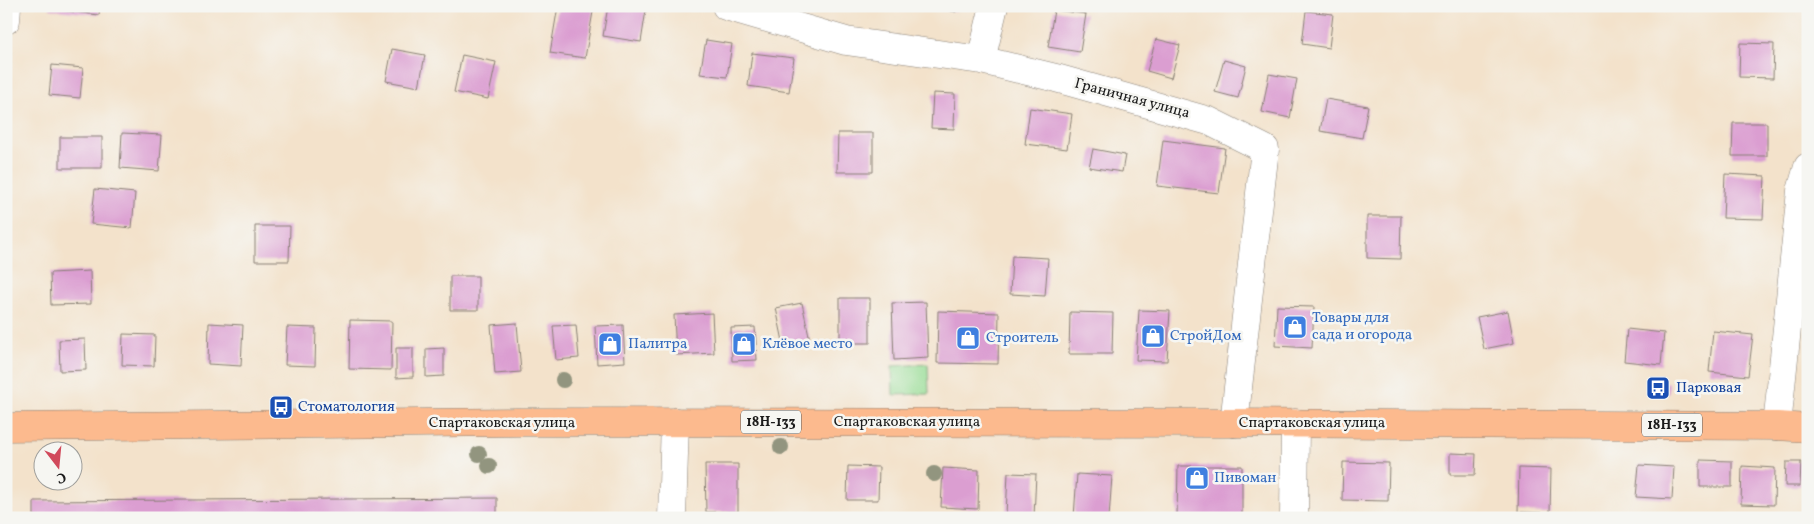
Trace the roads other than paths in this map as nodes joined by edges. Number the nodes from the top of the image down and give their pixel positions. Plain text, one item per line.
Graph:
1 (7, 6) edge
2 (726, 6) edge
3 (994, 6) edge
4 (6, 20) edge
5 (982, 60) junction
6 (1808, 166) edge
7 (675, 422) junction
8 (1234, 423) junction
9 (1295, 423) junction
10 (1777, 426) junction
11 (6, 427) edge
12 (1808, 428) edge
13 (672, 518) edge
14 (1294, 518) edge

1 - 4 street
2 - 5 street, Граничная улица
3 - 5 street
5 - 8 street, Граничная улица
6 - 10 street
7 - 8 main road, Спартаковская улица / 18Н-133
7 - 11 main road, Спартаковская улица / 18Н-133
7 - 13 street
8 - 9 main road, Спартаковская улица / 18Н-133
9 - 10 main road, Спартаковская улица / 18Н-133
9 - 14 street
10 - 12 main road, Спартаковская улица / 18Н-133

